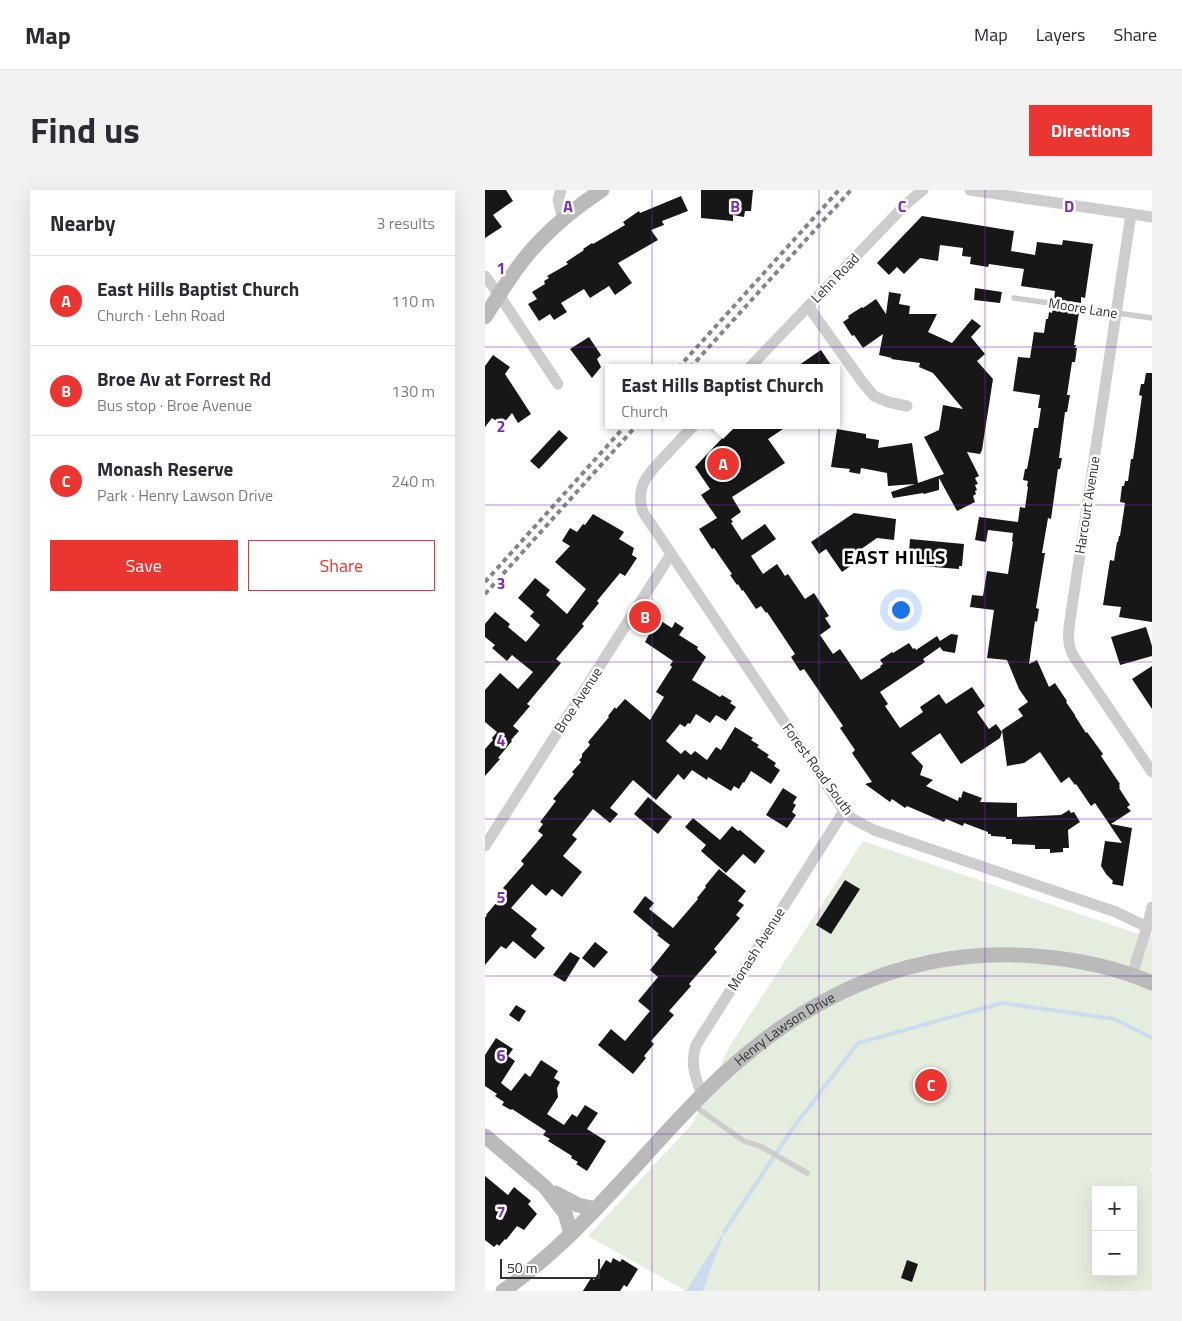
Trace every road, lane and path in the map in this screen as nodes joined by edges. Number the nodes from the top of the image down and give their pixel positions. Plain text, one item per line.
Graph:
1 (561, 190) edge
2 (602, 190) edge
3 (922, 190) edge
4 (970, 190) edge
5 (1131, 214) junction
6 (1152, 217) edge
7 (563, 220) junction
8 (485, 276) edge
9 (499, 295) junction
10 (1014, 298) dead end
11 (808, 306) junction
12 (1117, 313) junction
13 (485, 317) edge
14 (1152, 318) edge
15 (753, 364) edge
16 (558, 384) dead end
17 (907, 406) dead end
18 (688, 429) edge
19 (671, 554) junction
20 (1152, 772) edge
21 (844, 811) junction
22 (485, 846) edge
23 (1152, 907) edge
24 (1147, 927) junction
25 (1132, 975) junction
26 (1152, 982) edge
27 (697, 1100) junction
28 (485, 1136) edge
29 (807, 1173) dead end
30 (545, 1187) junction
31 (596, 1209) junction
32 (571, 1234) junction
33 (503, 1291) edge

1 - 7 street
2 - 7 main road
3 - 11 street, Lehn Road
4 - 5 street
5 - 6 street
5 - 12 street, Harcourt Avenue
7 - 9 main road
8 - 9 street
9 - 13 main road
9 - 16 street
10 - 12 lane, Moore Lane
11 - 15 street, Lehn Road
11 - 17 street
12 - 14 lane, Moore Lane
12 - 20 street, Harcourt Avenue
18 - 19 street, Forest Road South
19 - 21 street, Forest Road South
19 - 22 street, Broe Avenue
21 - 24 street, Forest Road South
21 - 27 street, Monash Avenue
23 - 24 street
24 - 25 street
25 - 26 main road, Henry Lawson Drive
25 - 27 main road, Henry Lawson Drive
27 - 29 lane
27 - 31 main road, Henry Lawson Drive
28 - 30 main road
30 - 31 main road
30 - 32 main road
31 - 32 main road, Henry Lawson Drive
32 - 33 main road, Henry Lawson Drive

